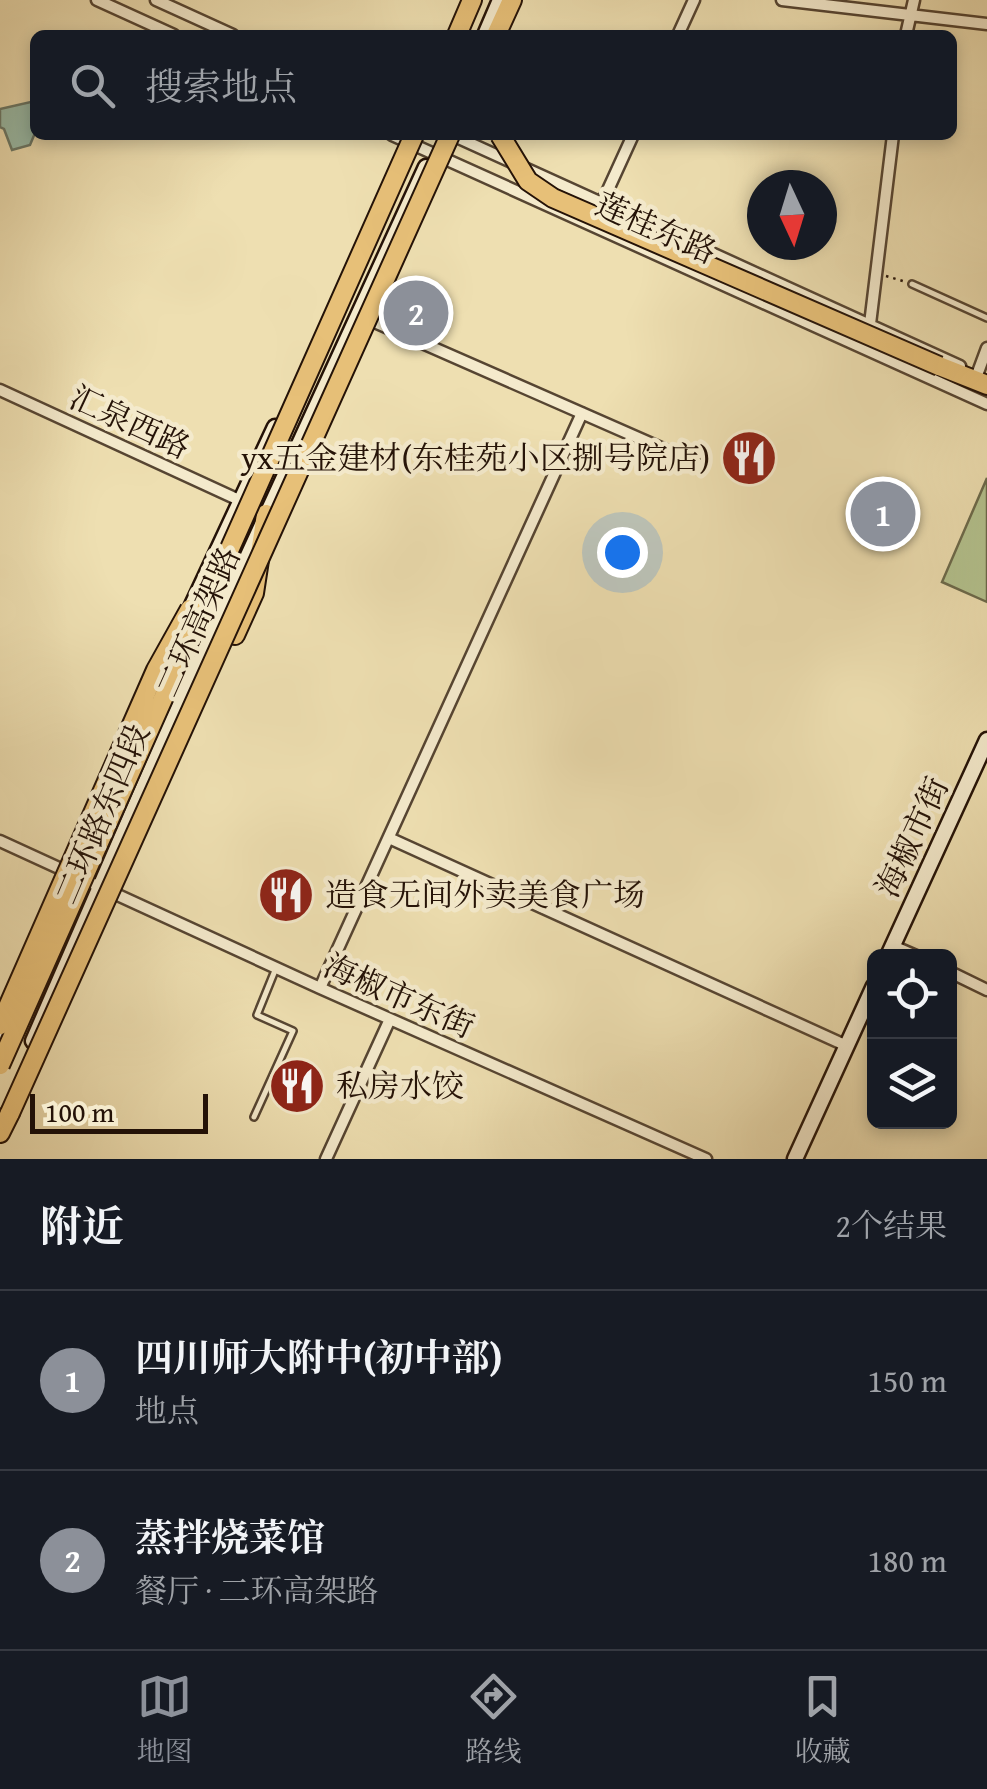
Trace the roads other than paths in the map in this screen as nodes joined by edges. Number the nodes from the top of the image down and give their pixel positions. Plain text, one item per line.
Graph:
1 (97, 0) edge
2 (156, 0) edge
3 (472, 0) edge
4 (481, 0) edge
5 (500, 0) edge
6 (515, 0) edge
7 (694, 0) edge
8 (782, 0) edge
9 (914, 0) edge
10 (908, 15) junction
11 (987, 24) edge
12 (163, 30) edge
13 (221, 30) edge
14 (459, 30) edge
15 (468, 30) edge
16 (487, 30) edge
17 (499, 30) edge
18 (508, 30) edge
19 (680, 30) edge
20 (906, 30) edge
21 (417, 140) edge
22 (418, 140) edge
23 (439, 140) edge
24 (449, 140) edge
25 (462, 140) edge
26 (503, 140) edge
27 (631, 140) edge
28 (892, 140) edge
29 (432, 154) junction
30 (602, 202) junction
31 (912, 284) road end
32 (358, 314) junction
33 (987, 318) edge
34 (870, 324) junction
35 (987, 348) edge
36 (984, 381) edge
37 (0, 390) edge
38 (987, 404) edge
39 (582, 413) junction
40 (700, 464) dead end
41 (242, 504) junction
42 (266, 514) junction
43 (987, 740) edge
44 (389, 838) junction
45 (0, 841) edge
46 (73, 875) junction
47 (101, 888) junction
48 (891, 949) edge
49 (276, 968) junction
50 (957, 975) edge
51 (320, 988) junction
52 (987, 990) edge
53 (867, 1002) edge
54 (390, 1019) junction
55 (0, 1025) edge
56 (0, 1042) edge
57 (847, 1046) junction
58 (38, 1054) junction
59 (0, 1065) edge
60 (0, 1115) edge
61 (254, 1116) dead end
62 (0, 1133) edge
63 (326, 1159) edge
64 (706, 1159) edge
65 (795, 1159) edge

1 - 12 street
2 - 13 street
3 - 14 highway
4 - 15 main road
5 - 16 main road
6 - 17 highway
6 - 18 highway
7 - 19 street
8 - 10 street
9 - 10 street
10 - 11 street
10 - 20 street
21 - 41 highway, 二环高架路, bridge
22 - 29 street, 莲桂东路
23 - 29 main road, 二环路东四段
24 - 58 highway, 二环高架路, bridge
25 - 30 street, 莲桂东路
26 - 36 highway, bridge
27 - 30 street
28 - 34 street
29 - 32 main road, 二环路东四段
29 - 38 street, 莲桂东路
30 - 34 street, 莲桂东路
31 - 33 lane
32 - 39 street
32 - 42 main road, 二环路东四段
34 - 36 street, 莲桂东路
35 - 36 street
37 - 41 street, 汇泉西路
39 - 40 street
39 - 44 street
41 - 46 main road, 二环路东四段
41 - 55 highway, bridge
41 - 59 highway, 二环高架路, bridge
42 - 47 main road, 二环路东四段
42 - 58 highway, bridge
43 - 48 main road, 海椒市街
44 - 51 street
44 - 57 street
45 - 46 street, 海椒市东街
46 - 47 street, 海椒市东街
46 - 56 main road, 二环路东四段
47 - 49 street, 海椒市东街
47 - 60 main road, 二环路东四段
49 - 51 street, 海椒市东街
49 - 61 lane
50 - 52 street
51 - 54 street, 海椒市东街
53 - 57 main road
54 - 63 street
54 - 64 street, 海椒市东街
57 - 65 main road
58 - 62 highway, 二环高架路, bridge

